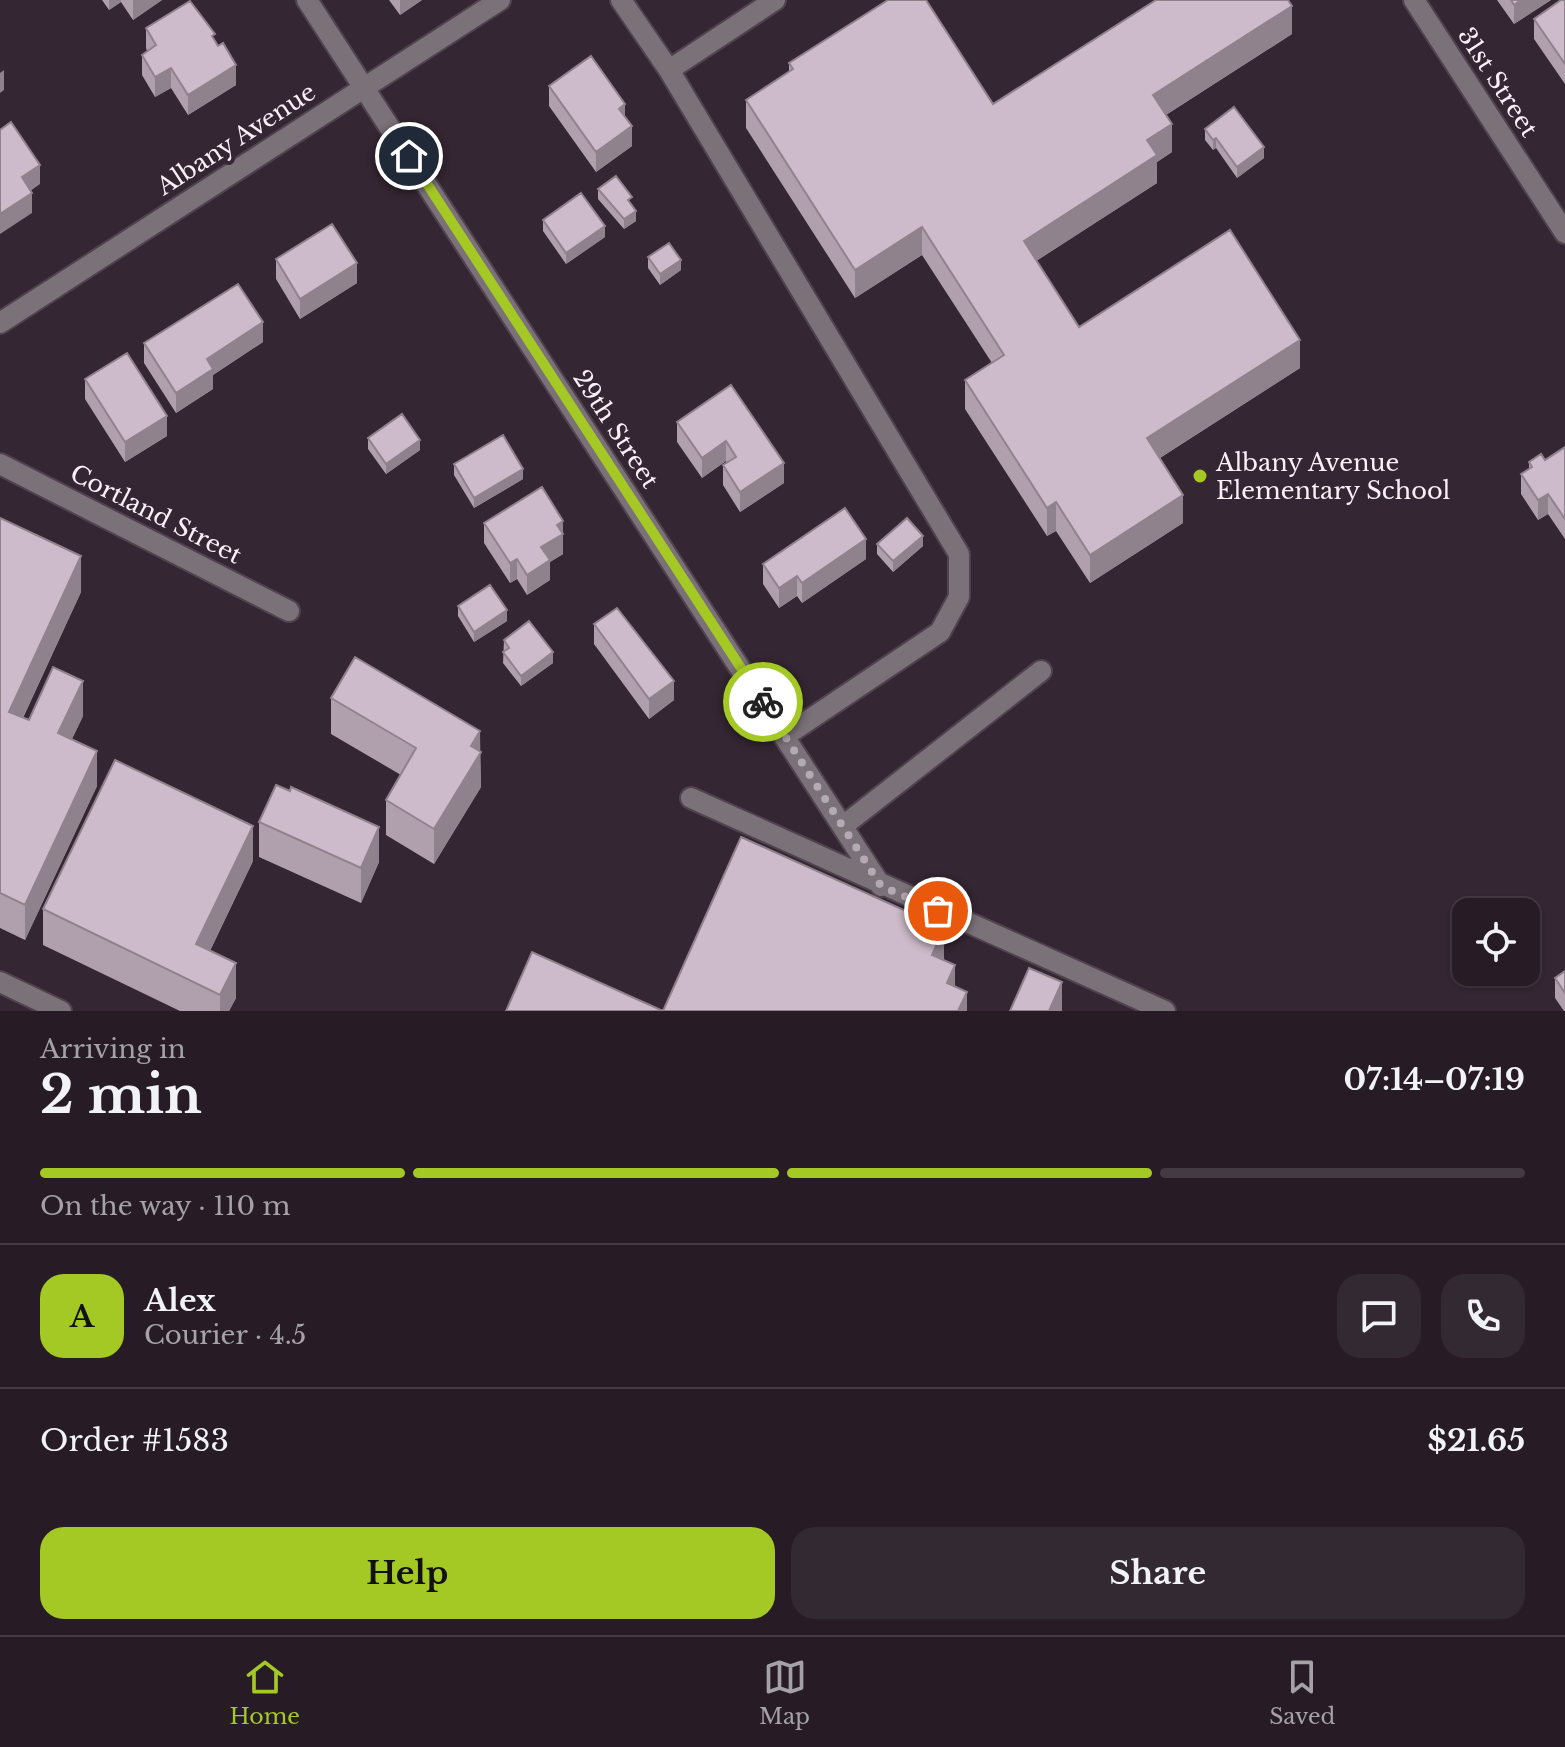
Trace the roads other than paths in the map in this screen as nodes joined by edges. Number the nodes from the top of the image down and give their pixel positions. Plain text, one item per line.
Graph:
1 (307, 0) edge
2 (500, 0) edge
3 (621, 0) edge
4 (775, 0) edge
5 (1414, 0) edge
6 (669, 70) junction
7 (364, 87) junction
8 (1565, 233) edge
9 (0, 323) edge
10 (0, 464) edge
11 (289, 611) dead end
12 (1041, 671) dead end
13 (785, 736) junction
14 (691, 798) dead end
15 (843, 826) junction
16 (881, 886) junction
17 (0, 982) edge
18 (61, 1011) edge
19 (1165, 1011) edge

1 - 7 street, 29th Street
2 - 7 street, Albany Avenue
3 - 6 street
4 - 6 street
5 - 8 street, 31st Street
6 - 13 street
7 - 9 street, Albany Avenue
7 - 13 street, 29th Street
10 - 11 street, Cortland Street
12 - 15 street
13 - 15 street, 29th Street
14 - 16 street
15 - 16 street, 29th Street
16 - 19 street
17 - 18 street

